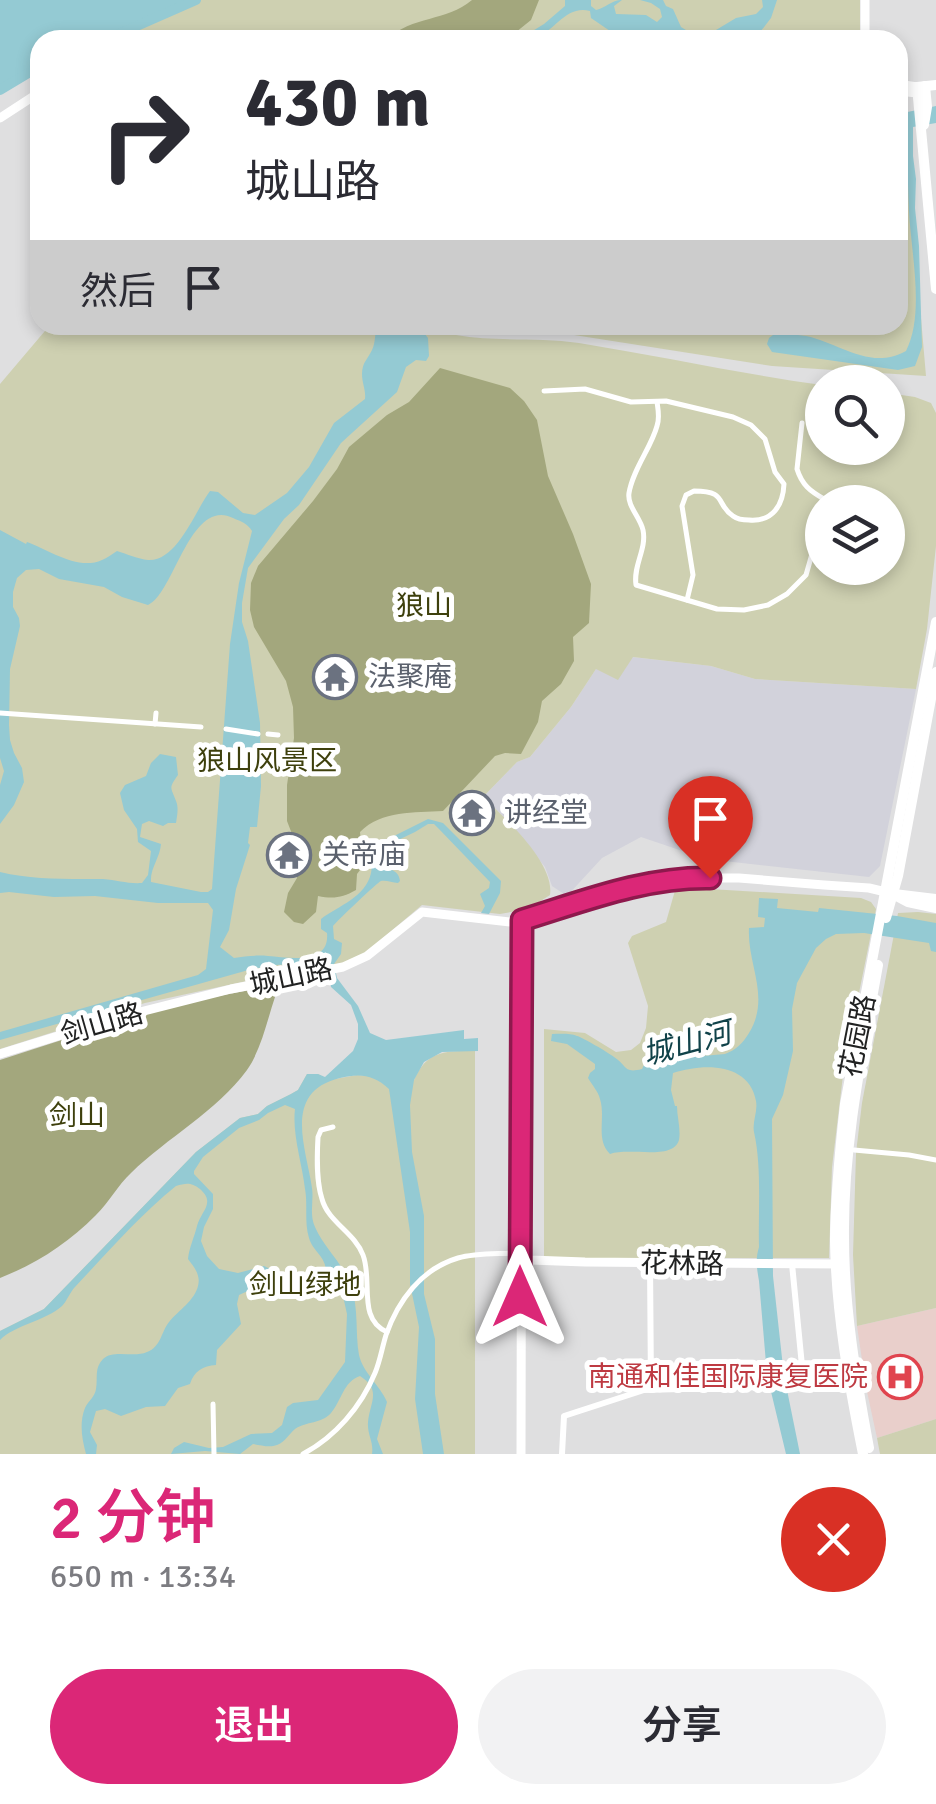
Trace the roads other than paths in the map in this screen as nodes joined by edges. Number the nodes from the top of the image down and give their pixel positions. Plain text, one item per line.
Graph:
1 (865, 0) edge
2 (865, 30) edge
3 (926, 89) edge
4 (30, 98) edge
5 (0, 118) edge
6 (922, 127) junction
7 (936, 250) edge
8 (936, 289) edge
9 (544, 391) dead end
10 (657, 402) junction
11 (802, 424) dead end
12 (799, 476) junction
13 (784, 484) junction
14 (805, 485) edge
15 (805, 576) edge
16 (687, 600) junction
17 (936, 622) edge
18 (936, 672) edge
19 (156, 712) dead end
20 (0, 713) edge
21 (155, 724) junction
22 (201, 727) dead end
23 (226, 729) dead end
24 (258, 734) dead end
25 (268, 734) dead end
26 (278, 735) dead end
27 (889, 893) junction
28 (936, 899) edge
29 (936, 908) edge
30 (522, 920) junction
31 (205, 996) joint
32 (0, 1054) edge
33 (334, 1127) dead end
34 (854, 1150) dead end
35 (936, 1160) edge
36 (520, 1255) junction
37 (650, 1264) junction
38 (787, 1264) junction
39 (840, 1264) junction
40 (388, 1332) junction
41 (651, 1389) junction
42 (213, 1404) dead end
43 (214, 1454) edge
44 (303, 1454) edge
45 (521, 1454) edge
46 (562, 1454) edge
47 (867, 1454) edge

1 - 2 street
3 - 6 main road
4 - 5 street
6 - 7 main road
6 - 8 main road
9 - 10 street
10 - 13 street
10 - 16 street
11 - 12 street
12 - 13 street
12 - 14 street
13 - 16 street
15 - 16 street
17 - 27 main road, 花园路
18 - 27 main road, 花园路
19 - 21 street
20 - 21 street
21 - 22 street
23 - 24 street
25 - 26 street
27 - 28 main road, 城山路
27 - 29 main road, 城山路
27 - 30 street, 城山路
27 - 39 main road, 花园路
30 - 31 street, 城山路
30 - 36 street
31 - 32 street, 剑山路
33 - 40 street
34 - 35 street
36 - 37 street, 花林路
36 - 40 street
36 - 45 street
37 - 38 street, 花林路
37 - 41 street
38 - 39 street, 花林路
38 - 41 street
39 - 47 main road, 花园路
40 - 44 street
41 - 46 street
42 - 43 street

